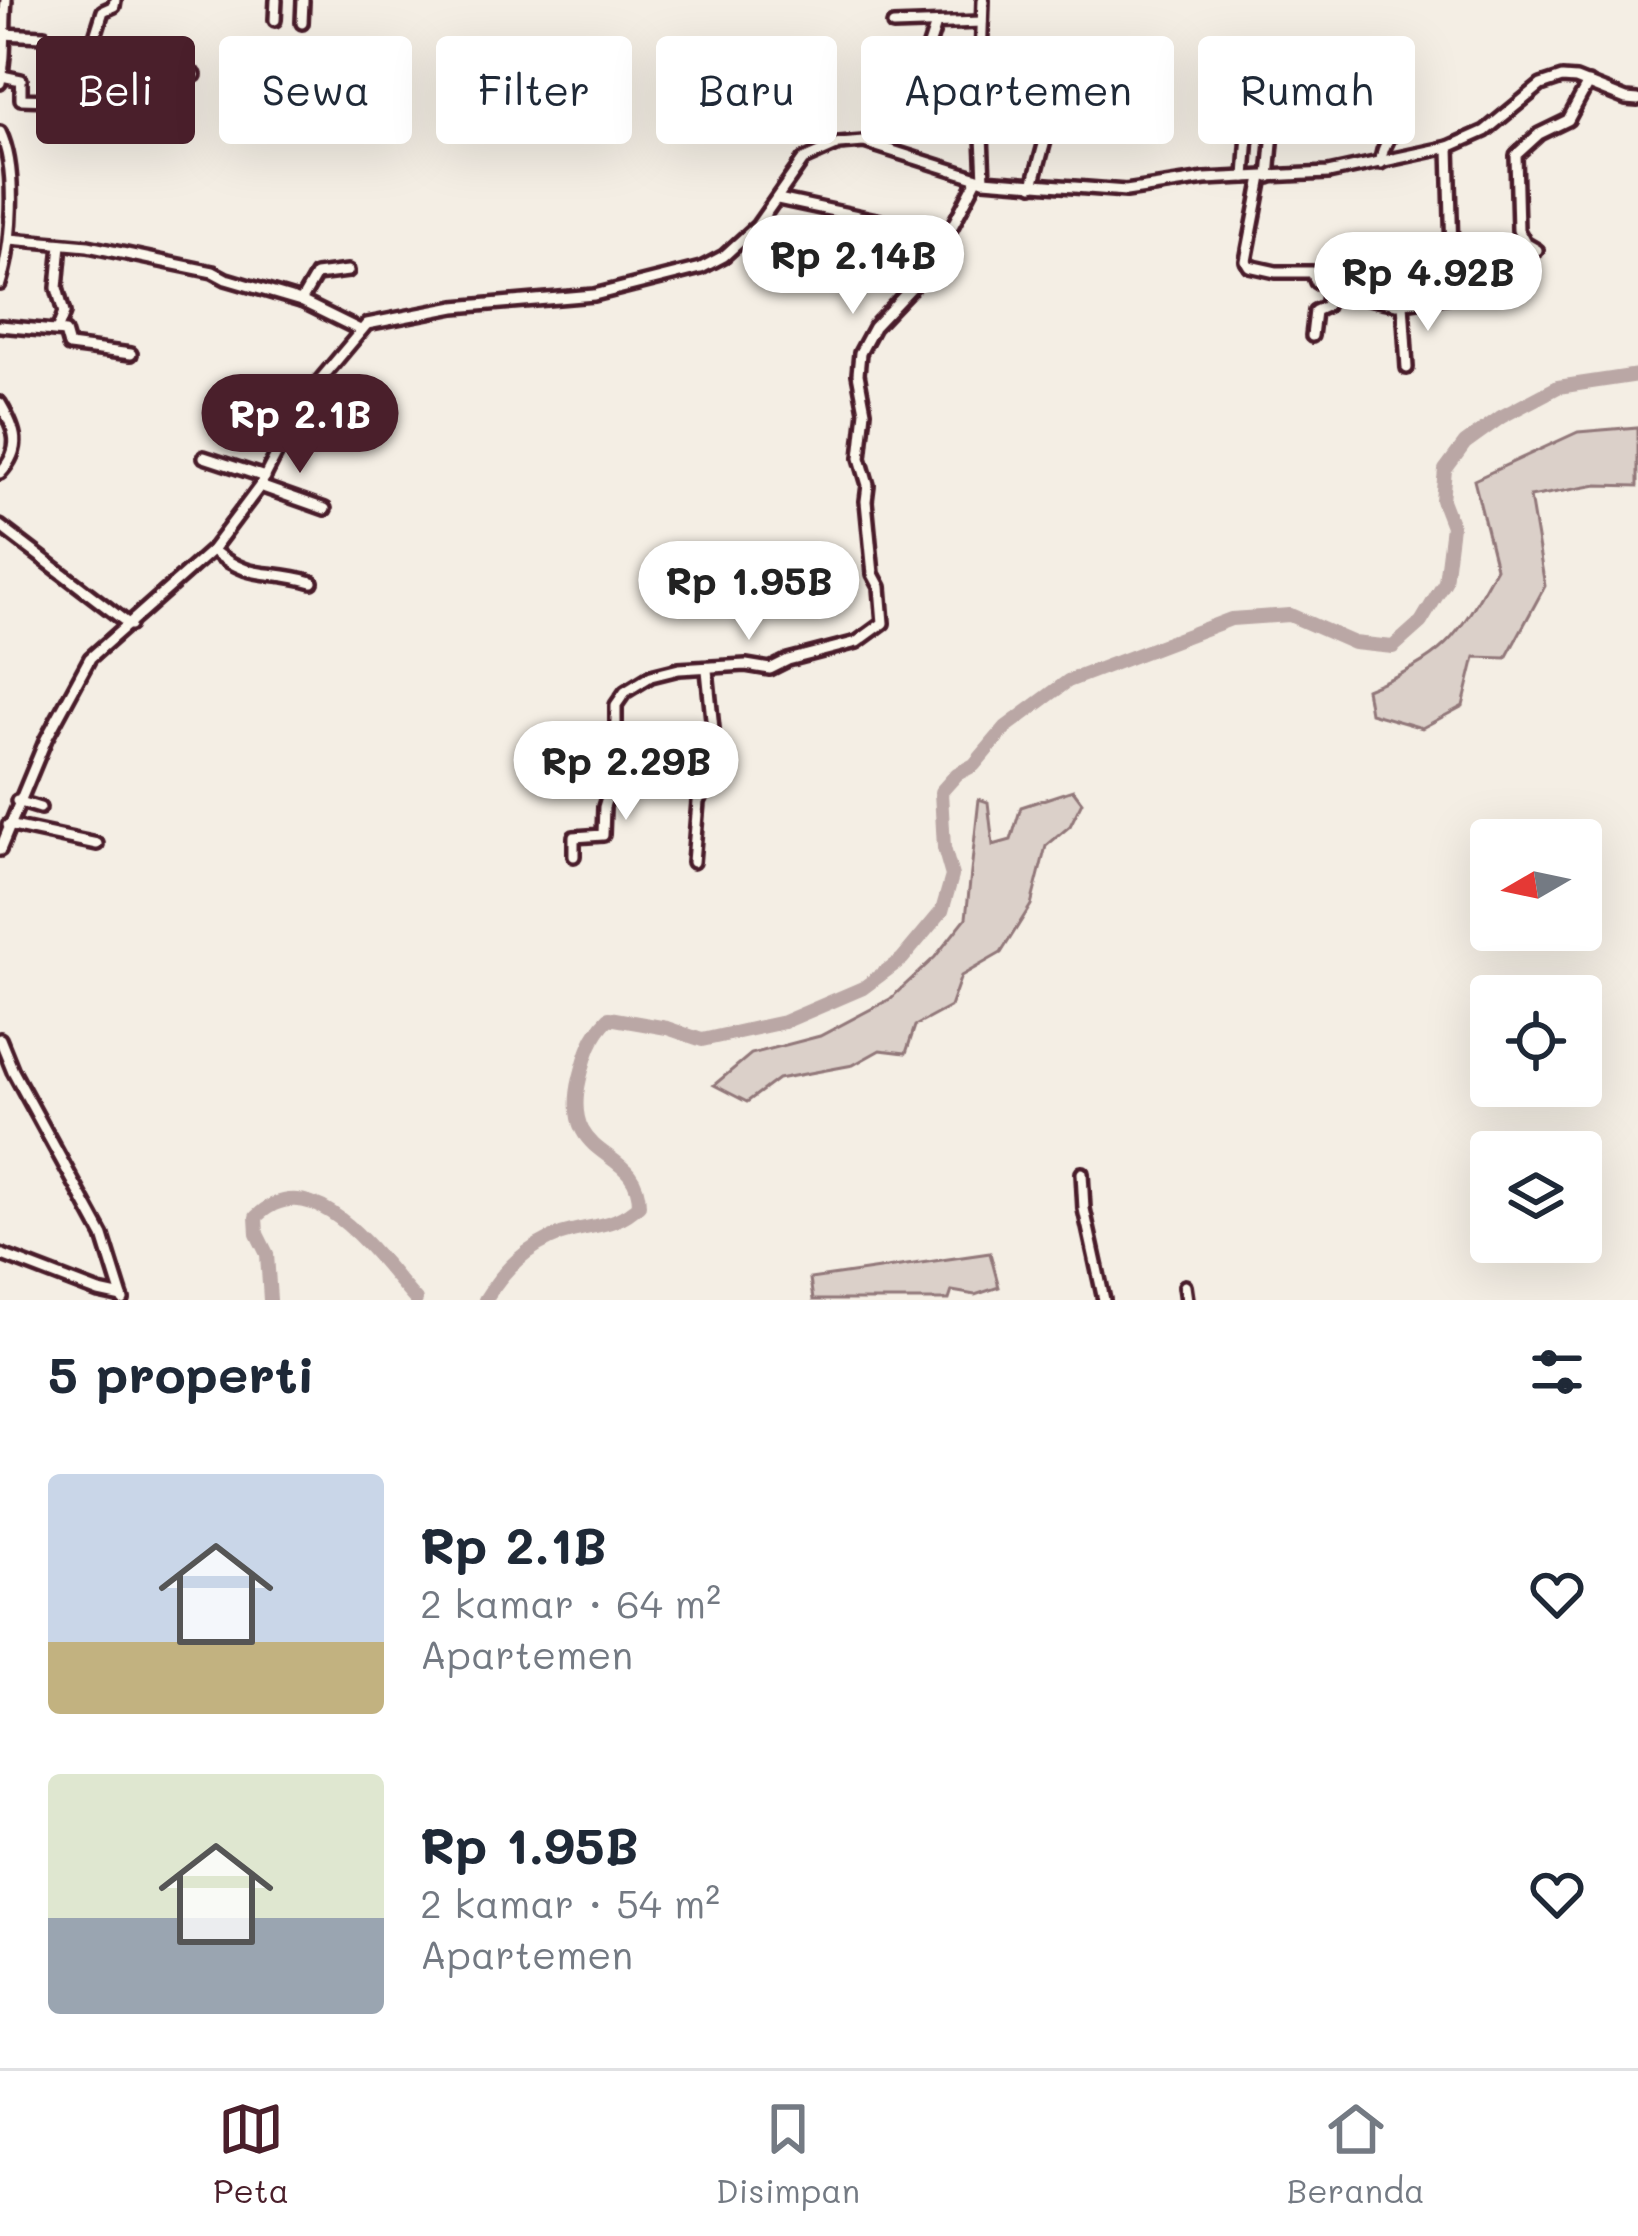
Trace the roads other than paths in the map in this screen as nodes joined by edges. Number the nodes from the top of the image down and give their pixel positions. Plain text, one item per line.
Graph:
1 (6, 0) edge
2 (115, 0) edge
3 (276, 0) edge
4 (303, 0) edge
5 (983, 0) edge
6 (275, 20) dead end
7 (982, 22) junction
8 (302, 23) dead end
9 (936, 24) junction
10 (892, 25) dead end
11 (2, 34) edge
12 (44, 36) dead end
13 (94, 36) edge
14 (932, 36) edge
15 (982, 36) edge
16 (1, 79) edge
17 (1588, 83) junction
18 (36, 99) edge
19 (1638, 100) edge
20 (0, 132) edge
21 (981, 144) edge
22 (1044, 144) edge
23 (1247, 144) edge
24 (1271, 144) edge
25 (1384, 144) edge
26 (1448, 147) junction
27 (1381, 163) junction
28 (1245, 177) junction
29 (1266, 177) junction
30 (980, 180) junction
31 (1033, 185) junction
32 (778, 199) junction
33 (10, 239) junction
34 (61, 244) junction
35 (1537, 250) dead end
36 (1411, 258) dead end
37 (934, 261) junction
38 (3, 264) edge
39 (1366, 266) dead end
40 (348, 271) dead end
41 (1517, 273) dead end
42 (0, 284) edge
43 (1330, 285) junction
44 (1364, 297) junction
45 (301, 301) junction
46 (1403, 303) junction
47 (0, 326) edge
48 (360, 330) junction
49 (57, 331) junction
50 (1312, 336) dead end
51 (131, 354) dead end
52 (1408, 368) dead end
53 (0, 403) edge
54 (204, 457) dead end
55 (0, 473) edge
56 (262, 482) junction
57 (325, 509) dead end
58 (0, 526) edge
59 (212, 550) junction
60 (312, 582) dead end
61 (130, 625) junction
62 (707, 670) junction
63 (19, 796) junction
64 (4, 802) dead end
65 (40, 808) dead end
66 (8, 825) junction
67 (97, 844) dead end
68 (0, 850) edge
69 (574, 856) dead end
70 (693, 862) dead end
71 (0, 1039) edge
72 (1082, 1173) dead end
73 (0, 1254) edge
74 (1185, 1286) dead end
75 (122, 1299) edge
76 (1104, 1300) edge
77 (1186, 1300) edge

1 - 11 street
2 - 13 street
3 - 6 street
4 - 8 street
5 - 7 street
7 - 9 street
7 - 15 street
9 - 10 street
9 - 14 street
11 - 12 street
11 - 16 street
16 - 18 street
17 - 19 street
17 - 26 street
17 - 35 street
20 - 33 street
21 - 30 street
22 - 31 street
23 - 28 street
24 - 29 street
25 - 27 street
26 - 27 street
26 - 36 street
27 - 29 street
28 - 29 street
28 - 31 street
29 - 43 street
30 - 31 street
30 - 32 street
30 - 37 street
32 - 37 street
32 - 48 street
33 - 34 street
33 - 38 street
34 - 45 street
34 - 49 street
37 - 62 street
38 - 42 street
39 - 44 street
40 - 45 street
41 - 46 street
43 - 44 street
43 - 50 street
44 - 46 street
45 - 48 street
46 - 52 street
47 - 49 street
48 - 56 street
49 - 51 street
53 - 55 street
54 - 56 street
56 - 57 street
56 - 59 street
58 - 61 street
59 - 60 street
59 - 61 street
61 - 63 street
62 - 69 street
62 - 70 street
63 - 64 street
63 - 65 street
63 - 66 street
66 - 67 street
66 - 68 street
71 - 75 street
72 - 76 street
73 - 75 street
74 - 77 street

